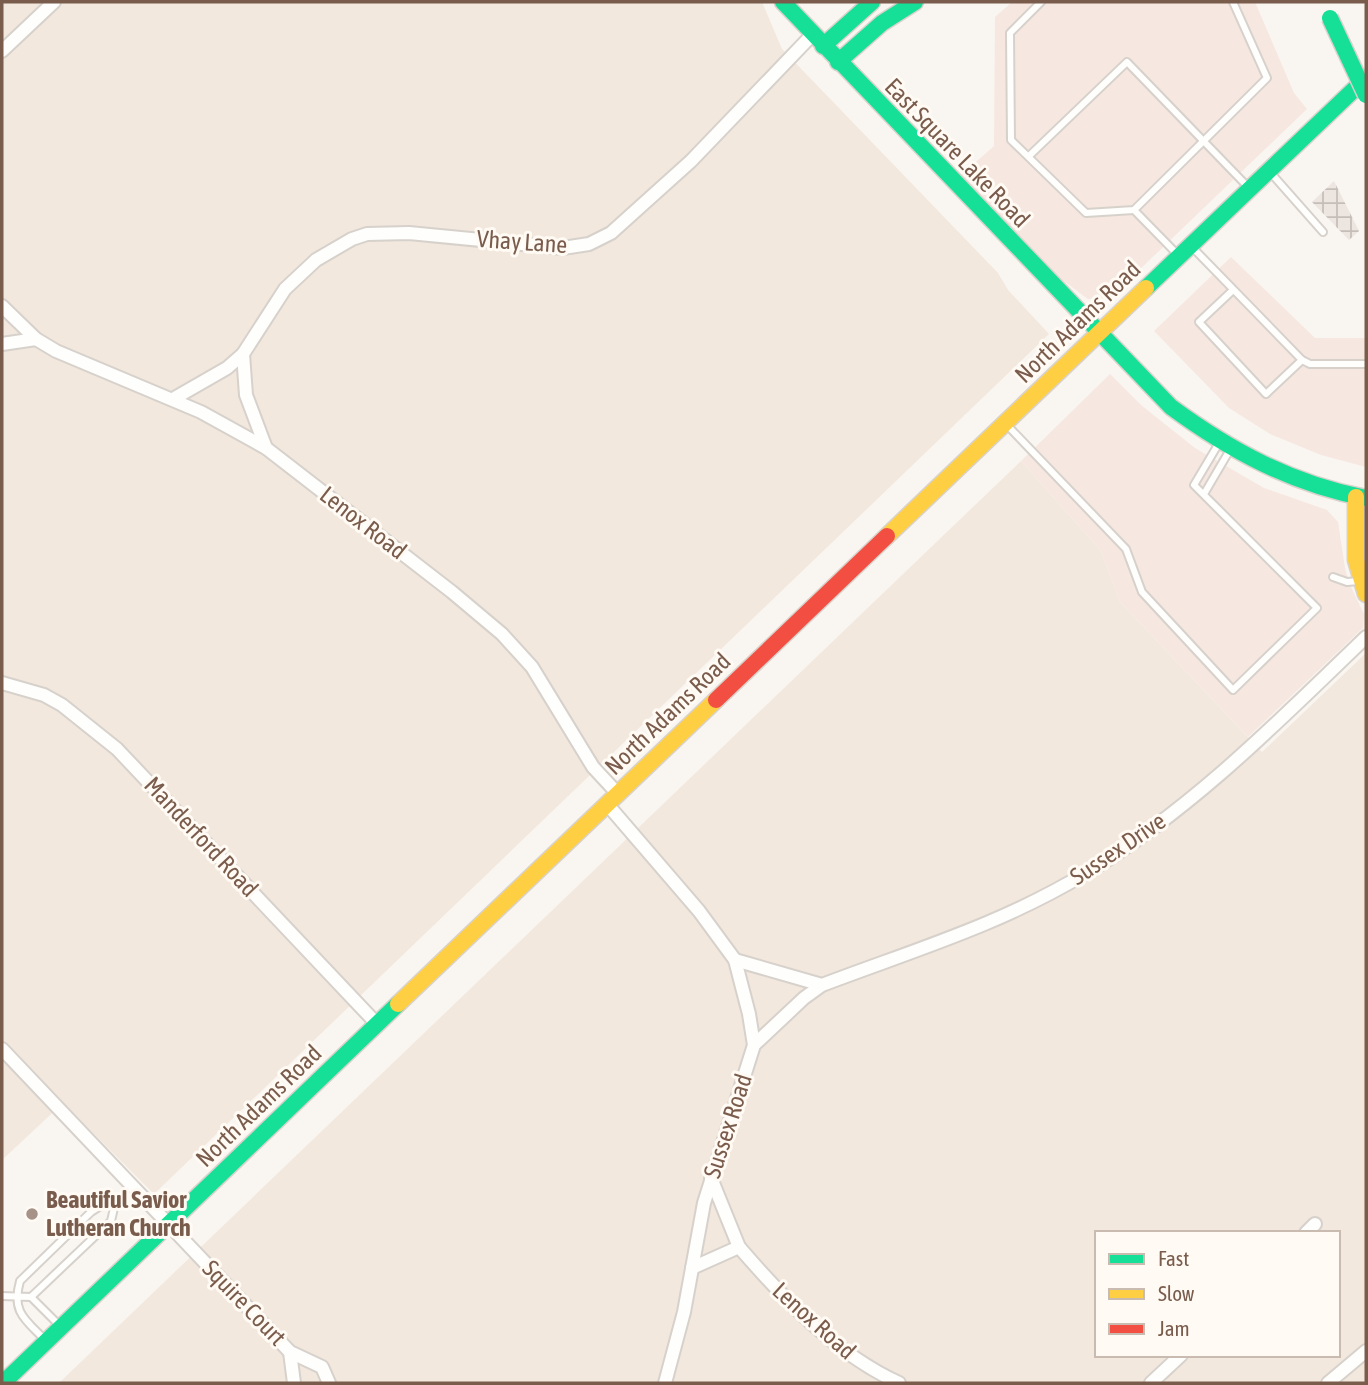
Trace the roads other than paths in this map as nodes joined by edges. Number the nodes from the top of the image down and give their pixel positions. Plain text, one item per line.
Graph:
1 (54, 2) edge
2 (783, 2) edge
3 (872, 2) edge
4 (915, 2) edge
5 (1041, 2) edge
6 (1233, 2) edge
7 (1322, 2) edge
8 (818, 40) junction
9 (2, 51) edge
10 (838, 62) junction
11 (1366, 78) edge
12 (1366, 95) edge
13 (1204, 141) junction
14 (1029, 156) junction
15 (1269, 170) junction
16 (1250, 188) junction
17 (1134, 210) junction
18 (1323, 232) dead end
19 (1185, 251) junction
20 (1233, 290) junction
21 (2, 306) edge
22 (1100, 334) junction
23 (36, 339) junction
24 (2, 344) edge
25 (243, 354) junction
26 (1302, 360) junction
27 (1366, 364) edge
28 (173, 399) junction
29 (1006, 423) junction
30 (1226, 445) junction
31 (266, 448) junction
32 (1204, 494) junction
33 (1361, 497) edge
34 (1333, 576) dead end
35 (1364, 587) edge
36 (1366, 638) edge
37 (2, 683) edge
38 (612, 799) junction
39 (735, 960) junction
40 (822, 985) junction
41 (377, 1024) junction
42 (754, 1045) junction
43 (2, 1049) edge
44 (711, 1178) junction
45 (168, 1224) junction
46 (738, 1247) junction
47 (692, 1268) junction
48 (2, 1296) edge
49 (15, 1297) junction
50 (31, 1297) junction
51 (61, 1328) junction
52 (47, 1342) junction
53 (290, 1352) junction
54 (1365, 1355) edge
55 (1179, 1357) edge
56 (3, 1383) edge
57 (294, 1383) edge
58 (329, 1383) edge
59 (665, 1383) edge
60 (899, 1383) edge
61 (1151, 1383) edge
62 (1328, 1383) edge

1 - 9 street
2 - 8 main road, East Square Lake Road
3 - 8 main road
4 - 10 main road
5 - 14 lane
6 - 13 lane
7 - 12 main road, bridge
8 - 10 main road, East Square Lake Road
8 - 25 street, Vhay Lane
10 - 22 main road, East Square Lake Road
11 - 15 main road, North Adams Road
13 - 14 lane
13 - 16 lane
13 - 17 lane
14 - 17 lane
15 - 16 main road, North Adams Road
15 - 18 lane
16 - 19 main road, North Adams Road
17 - 19 lane
19 - 20 lane
19 - 22 main road, North Adams Road
20 - 26 lane
20 - 26 lane
21 - 23 street, Lenox Road
22 - 29 main road, North Adams Road
22 - 30 main road, East Square Lake Road
23 - 24 street
23 - 28 street, Lenox Road
25 - 28 street, Vhay Lane
25 - 31 street
26 - 27 lane
28 - 31 street, Lenox Road
29 - 32 lane
29 - 38 main road, North Adams Road
30 - 32 lane
30 - 32 lane
30 - 33 main road, East Square Lake Road
31 - 38 street, Lenox Road
33 - 35 main road
34 - 35 lane
36 - 40 street, Sussex Drive
37 - 41 street, Manderford Road
38 - 39 street, Lenox Road
38 - 41 main road, North Adams Road
39 - 40 street
39 - 42 street, Lenox Road
40 - 42 street, Sussex Road
41 - 45 main road, North Adams Road
42 - 44 street, Sussex Road
43 - 45 street, Squire Court
44 - 46 street, Lenox Road
44 - 47 street, Sussex Road
45 - 51 main road, North Adams Road
45 - 53 street, Squire Court
46 - 47 street
46 - 60 street, Lenox Road
47 - 59 street, Sussex Road
48 - 49 lane
49 - 50 lane
49 - 50 lane
49 - 52 lane
50 - 51 lane
51 - 52 main road, North Adams Road
52 - 56 main road, North Adams Road
53 - 57 street, Squire Court
53 - 58 street, Squire Court
54 - 62 street
55 - 61 street

